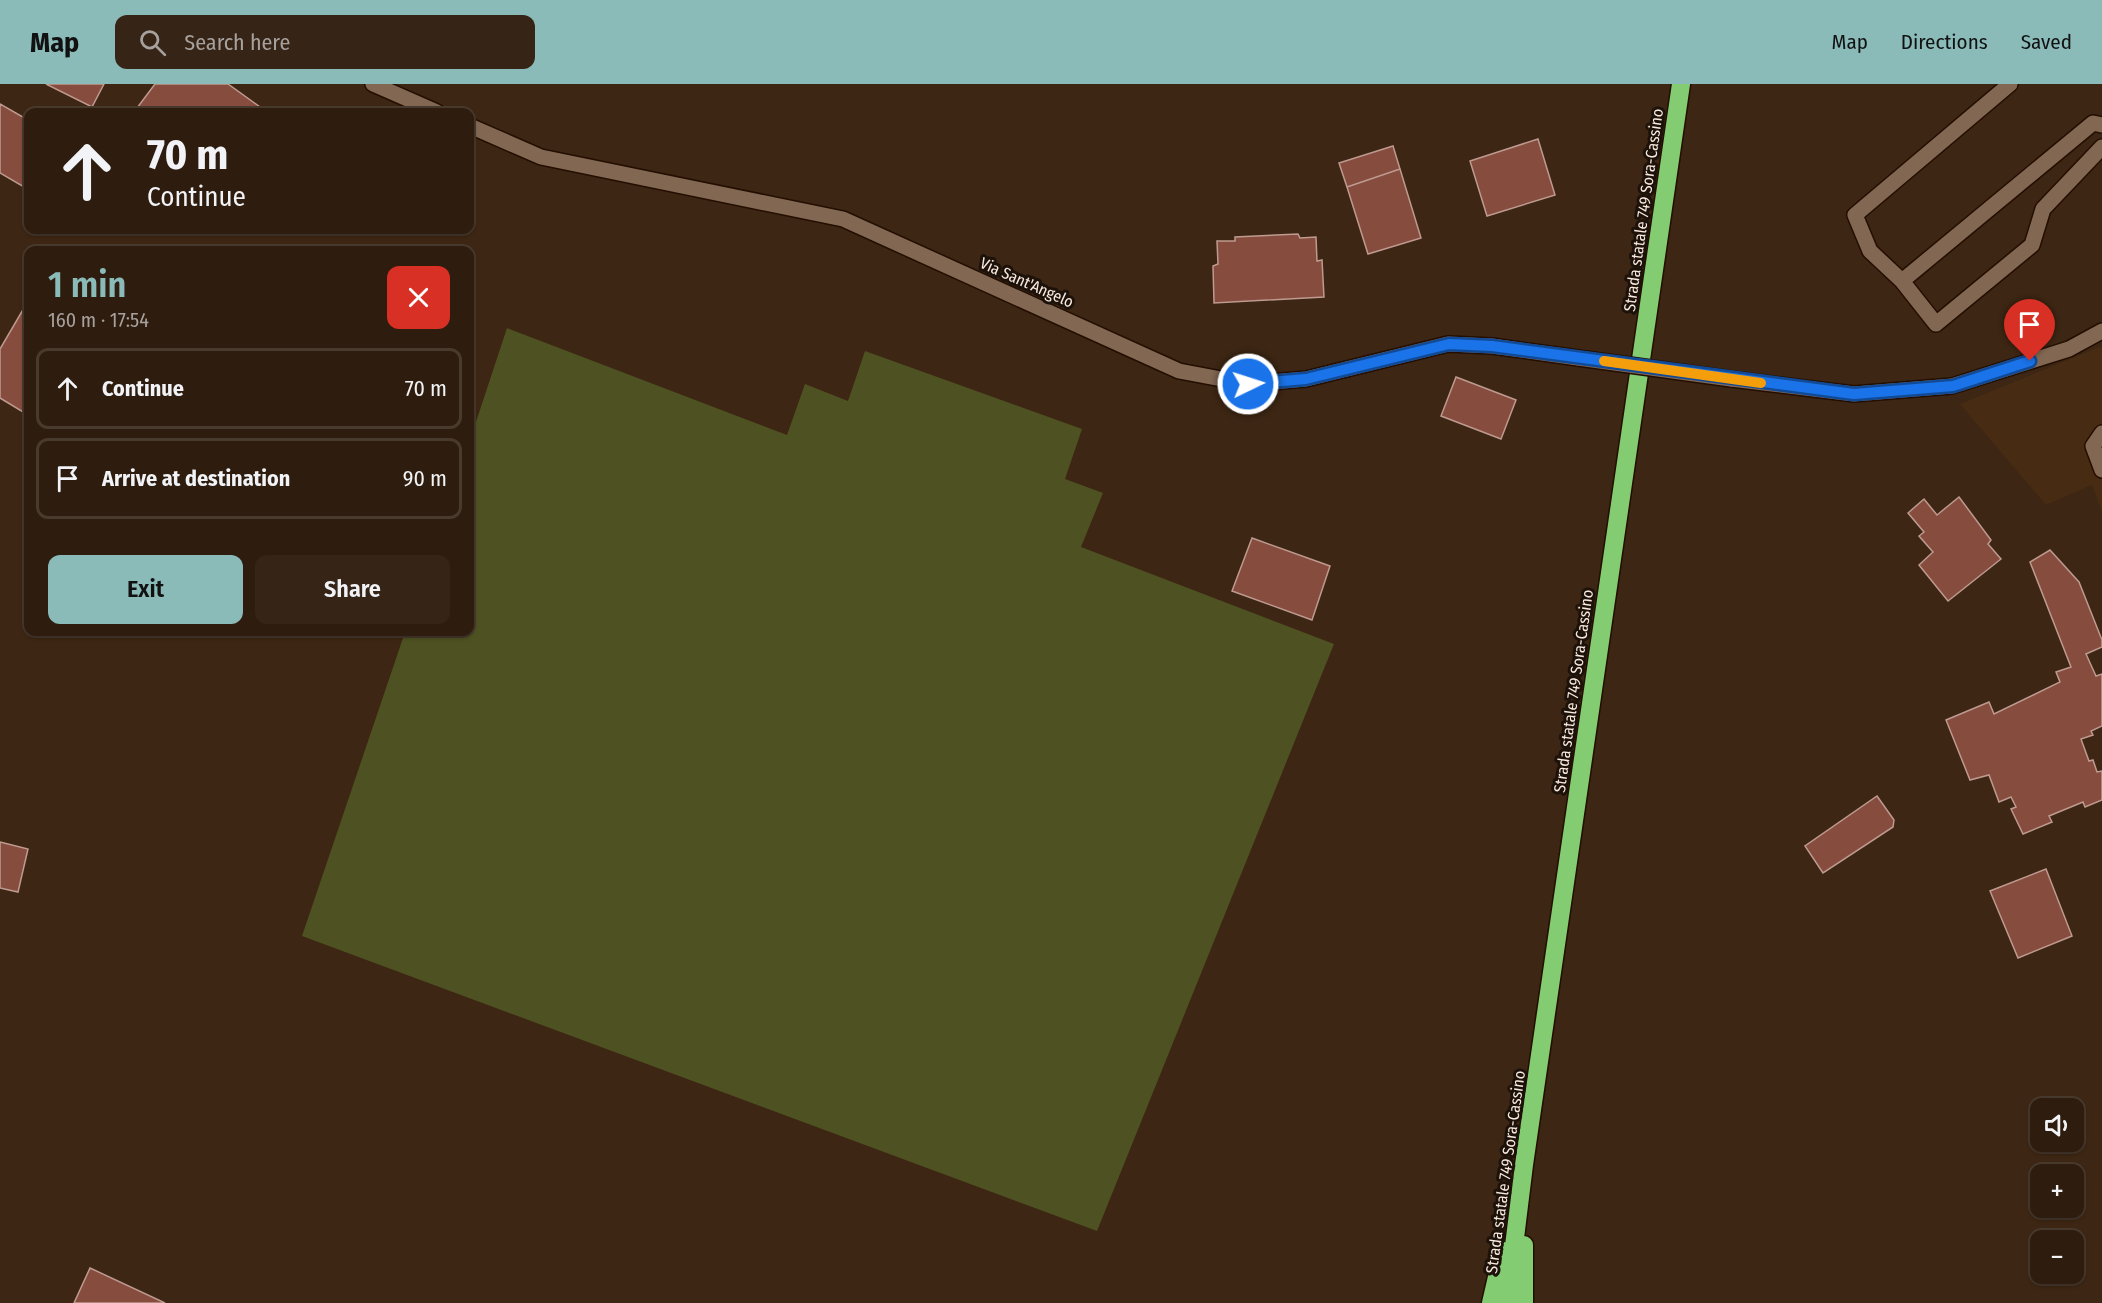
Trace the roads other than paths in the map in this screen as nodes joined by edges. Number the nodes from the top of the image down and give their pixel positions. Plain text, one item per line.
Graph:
1 (373, 84) edge
2 (1681, 84) edge
3 (2010, 84) edge
4 (428, 108) edge
5 (2102, 125) edge
6 (474, 128) edge
7 (2102, 147) edge
8 (1902, 280) junction
9 (2102, 331) edge
10 (2102, 432) edge
11 (2102, 470) edge
12 (1524, 1165) junction
13 (1491, 1303) edge
14 (1507, 1303) edge
15 (1524, 1303) edge

1 - 4 street
2 - 12 highway, Strada statale 749 Sora-Cassino
3 - 8 street
5 - 8 street
6 - 9 street, Via Sant'Angelo, bridge
7 - 8 street
10 - 11 street
12 - 13 highway
12 - 14 highway, Strada statale 749 Sora-Cassino
12 - 15 highway

